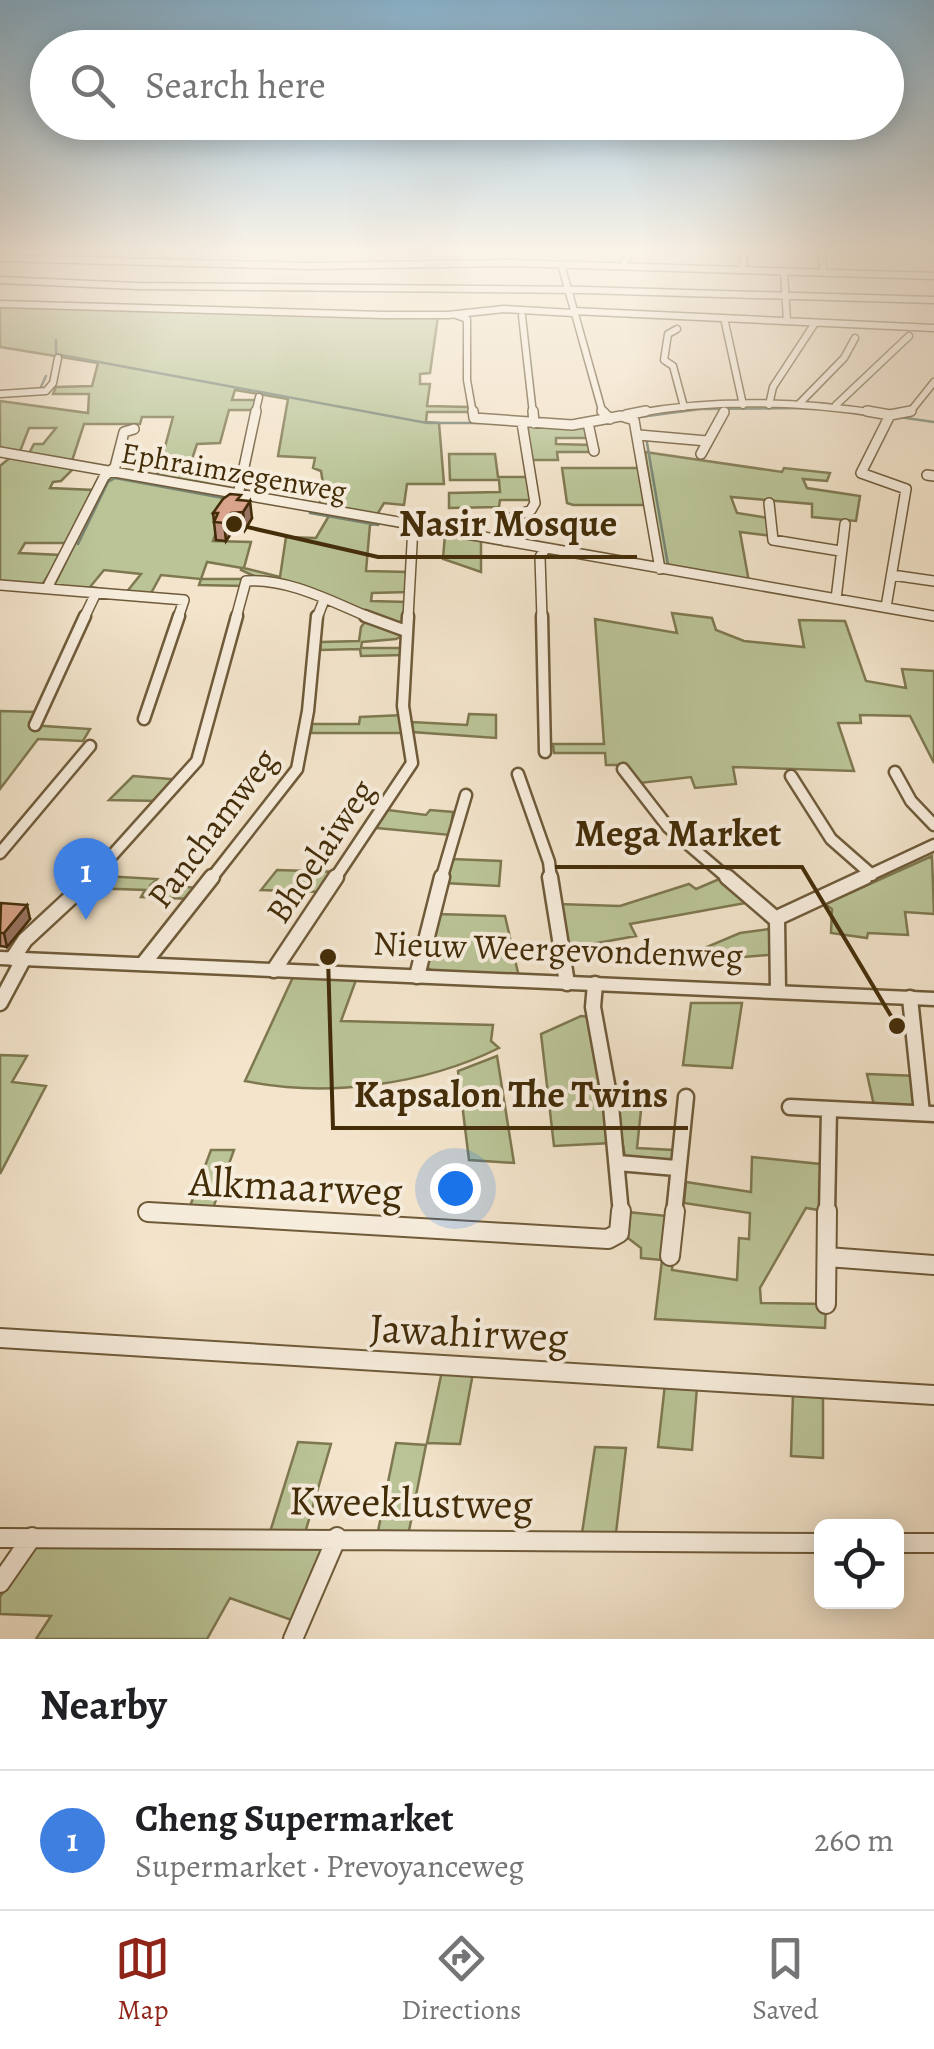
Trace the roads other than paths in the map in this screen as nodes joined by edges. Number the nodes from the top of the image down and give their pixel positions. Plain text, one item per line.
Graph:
1 (467, 328) edge
2 (523, 328) edge
3 (578, 328) edge
4 (726, 328) edge
5 (812, 328) edge
6 (678, 329) dead end
7 (908, 336) dead end
8 (855, 338) dead end
9 (58, 358) dead end
10 (934, 382) edge
11 (0, 394) edge
12 (259, 397) dead end
13 (799, 404) junction
14 (743, 405) junction
15 (769, 405) junction
16 (836, 405) junction
17 (684, 407) junction
18 (724, 412) dead end
19 (890, 414) junction
20 (622, 416) junction
21 (610, 419) junction
22 (522, 422) junction
23 (534, 423) junction
24 (588, 423) junction
25 (134, 429) dead end
26 (639, 434) junction
27 (708, 441) junction
28 (594, 451) dead end
29 (0, 452) edge
30 (701, 454) dead end
31 (110, 473) junction
32 (238, 495) junction
33 (769, 503) dead end
34 (845, 524) dead end
35 (413, 526) junction
36 (505, 541) junction
37 (545, 549) junction
38 (840, 551) junction
39 (660, 569) junction
40 (892, 575) junction
41 (934, 581) edge
42 (0, 585) edge
43 (46, 588) junction
44 (96, 593) junction
45 (836, 599) junction
46 (324, 600) junction
47 (886, 607) junction
48 (934, 616) edge
49 (406, 632) junction
50 (144, 719) dead end
51 (35, 725) dead end
52 (90, 746) dead end
53 (545, 752) dead end
54 (623, 769) dead end
55 (895, 772) dead end
56 (518, 774) dead end
57 (791, 776) dead end
58 (466, 795) dead end
59 (934, 825) edge
60 (934, 845) edge
61 (0, 852) edge
62 (872, 875) junction
63 (781, 916) dead end
64 (12, 958) edge
65 (144, 963) junction
66 (274, 970) junction
67 (417, 976) junction
68 (567, 983) junction
69 (595, 984) junction
70 (778, 990) junction
71 (910, 998) junction
72 (934, 999) edge
73 (0, 1003) edge
74 (686, 1098) dead end
75 (790, 1107) dead end
76 (828, 1110) junction
77 (928, 1113) edge
78 (618, 1163) junction
79 (676, 1168) junction
80 (148, 1212) dead end
81 (670, 1256) dead end
82 (827, 1257) junction
83 (934, 1265) edge
84 (826, 1304) dead end
85 (0, 1338) edge
86 (934, 1395) edge
87 (0, 1538) edge
88 (32, 1538) junction
89 (337, 1538) junction
90 (814, 1543) edge
91 (904, 1543) edge
92 (934, 1544) edge
93 (0, 1583) edge
94 (293, 1639) edge

1 - 22 street
2 - 23 street
3 - 21 street
4 - 14 street
5 - 15 street
6 - 17 street
7 - 16 street
8 - 13 street
9 - 11 street
10 - 19 street
12 - 32 street
13 - 15 street
13 - 16 street
14 - 15 street
14 - 17 street
16 - 19 street
17 - 20 street
18 - 27 street
19 - 40 street
20 - 21 street
20 - 26 street
21 - 24 street
22 - 23 street
22 - 36 street
23 - 24 street
24 - 28 street
25 - 31 street
26 - 27 street
26 - 39 street
27 - 30 street
29 - 31 street, Ephraimzegenweg
31 - 32 street, Ephraimzegenweg
31 - 43 street
32 - 35 street, Ephraimzegenweg
33 - 38 street
34 - 38 street
35 - 36 street, Ephraimzegenweg
35 - 49 street
36 - 37 street, Ephraimzegenweg
37 - 39 street, Ephraimzegenweg
37 - 53 street
38 - 45 street
39 - 45 street, Ephraimzegenweg
40 - 41 street
40 - 47 street
42 - 43 street
43 - 44 street
44 - 50 street
44 - 51 street
45 - 47 street, Ephraimzegenweg
46 - 49 street
46 - 64 street
46 - 65 street, Panchamweg
47 - 48 street, Ephraimzegenweg
49 - 66 street, Bhoelaiweg
52 - 61 street
54 - 70 street
55 - 59 street
56 - 68 street
57 - 62 street
58 - 67 street
60 - 62 street
62 - 63 street
64 - 65 street, Nieuw Weergevondenweg
64 - 73 street
65 - 66 street, Nieuw Weergevondenweg
66 - 67 street, Nieuw Weergevondenweg
67 - 68 street, Nieuw Weergevondenweg
68 - 69 street, Nieuw Weergevondenweg
69 - 70 street, Nieuw Weergevondenweg
69 - 78 street
70 - 71 street, Nieuw Weergevondenweg
71 - 72 street, Nieuw Weergevondenweg
71 - 77 street
74 - 79 street
75 - 76 street
76 - 77 street
76 - 82 street
78 - 79 street
78 - 80 street, Alkmaarweg
79 - 81 street
82 - 83 street
82 - 84 street
85 - 86 street, Jawahirweg
87 - 88 street, Kweeklustweg
88 - 89 street, Kweeklustweg
88 - 93 street
89 - 90 street, Kweeklustweg
89 - 94 street
91 - 92 street

